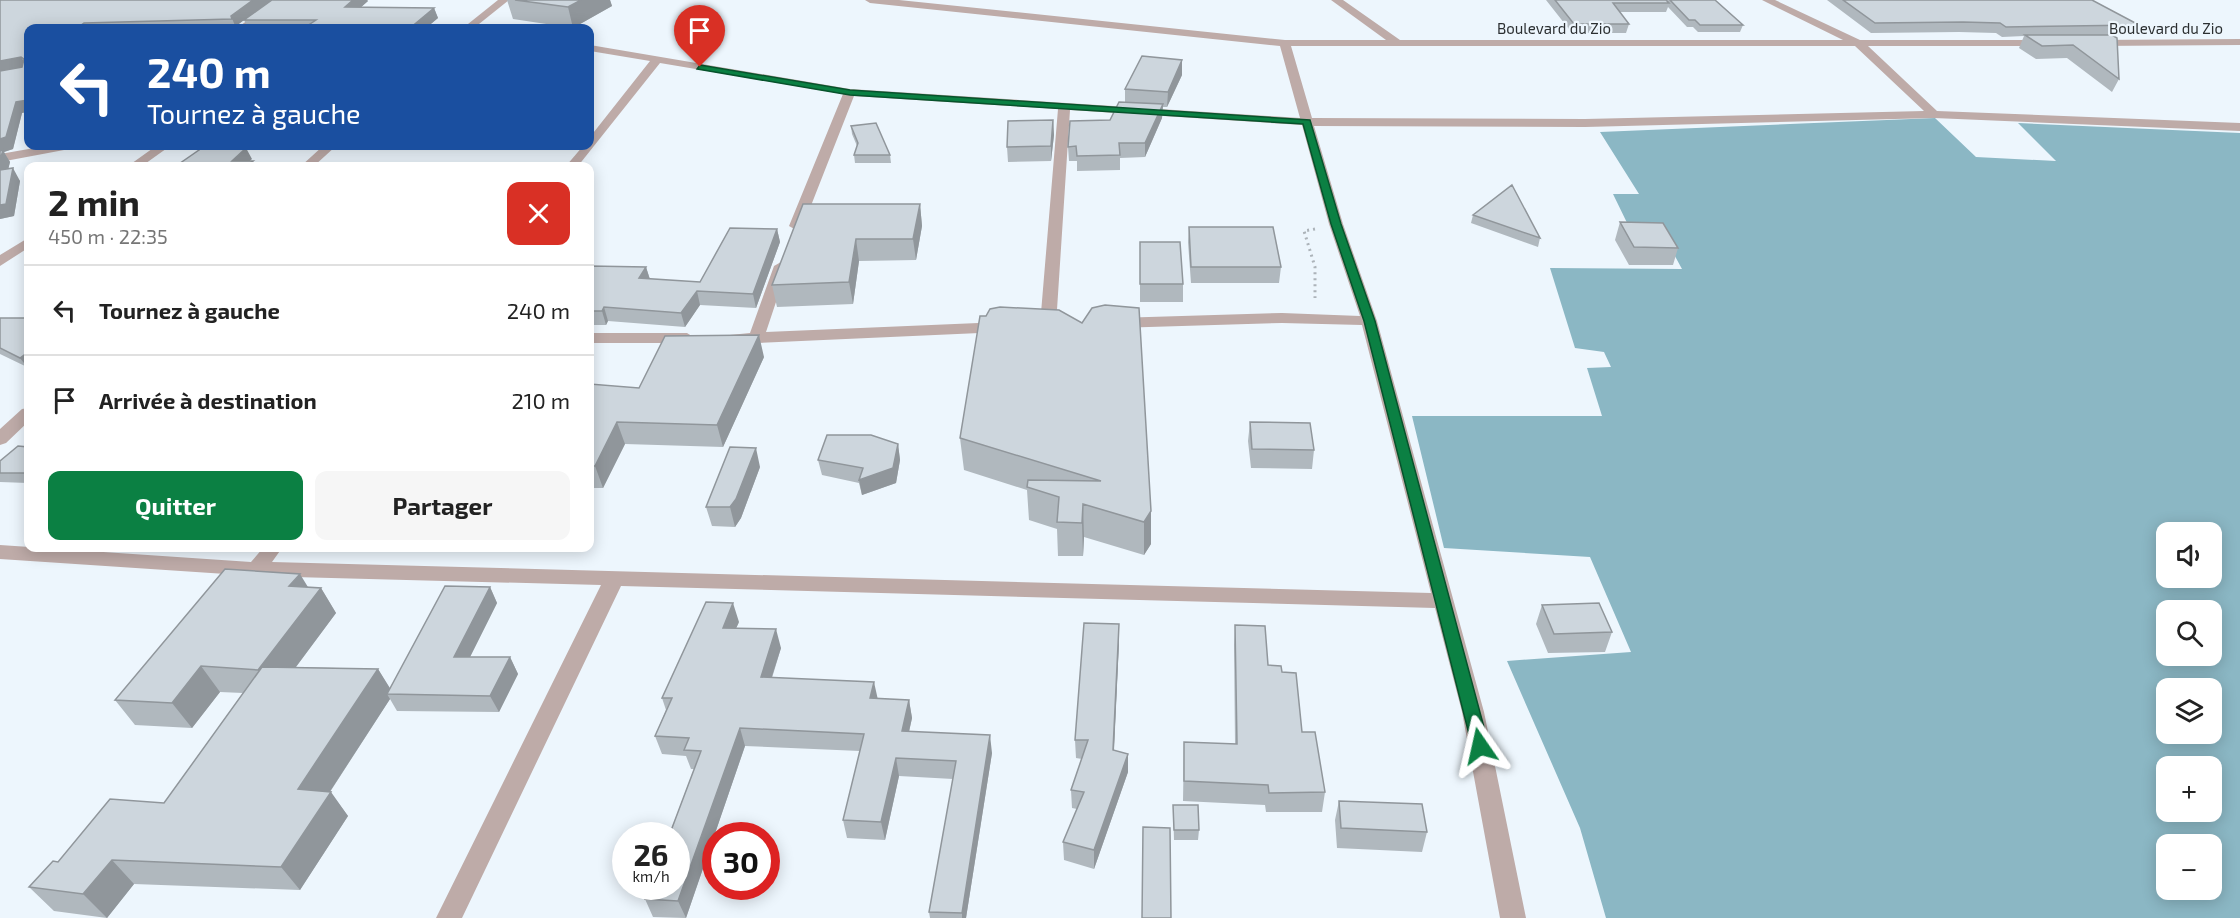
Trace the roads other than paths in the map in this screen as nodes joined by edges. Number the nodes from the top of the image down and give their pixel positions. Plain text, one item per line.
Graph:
1 (283, 0) edge
2 (504, 0) edge
3 (870, 0) edge
4 (1336, 0) edge
5 (1767, 0) edge
6 (248, 24) edge
7 (476, 24) edge
8 (2240, 42) edge
9 (1285, 43) junction
10 (1398, 43) junction
11 (1858, 43) junction
12 (2061, 43) edge
13 (2085, 43) edge
14 (594, 49) edge
15 (657, 60) junction
16 (850, 92) junction
17 (1064, 107) junction
18 (1934, 114) junction
19 (1307, 122) junction
20 (2240, 128) edge
21 (594, 139) edge
22 (43, 150) edge
23 (158, 150) edge
24 (325, 150) edge
25 (585, 150) edge
26 (0, 158) edge
27 (140, 162) edge
28 (311, 162) edge
29 (575, 162) edge
30 (24, 245) edge
31 (0, 262) edge
32 (1370, 321) junction
33 (1095, 323) edge
34 (1048, 325) edge
35 (1013, 326) edge
36 (594, 338) edge
37 (756, 338) junction
38 (24, 417) edge
39 (0, 439) edge
40 (0, 552) edge
41 (270, 552) edge
42 (256, 569) junction
43 (614, 579) junction
44 (1444, 601) junction
45 (449, 918) edge
46 (1513, 918) edge

1 - 6 street
2 - 7 street
3 - 9 street, Boulevard du Zio
4 - 10 street
5 - 11 street
8 - 13 street, Boulevard du Zio
9 - 10 street, Boulevard du Zio
9 - 19 street
10 - 11 street, Boulevard du Zio
11 - 12 street, Boulevard du Zio
11 - 18 street
14 - 15 street
15 - 16 street
15 - 21 street
16 - 17 street
16 - 37 street
17 - 19 street
17 - 34 street
18 - 19 street
18 - 20 street
19 - 32 street
22 - 26 street
23 - 27 street
24 - 28 street
25 - 29 street
30 - 31 street
32 - 33 street
32 - 44 street
35 - 37 street
36 - 37 street
38 - 39 street
40 - 42 street
41 - 42 street
42 - 43 street
43 - 44 street
43 - 45 street
44 - 46 street

